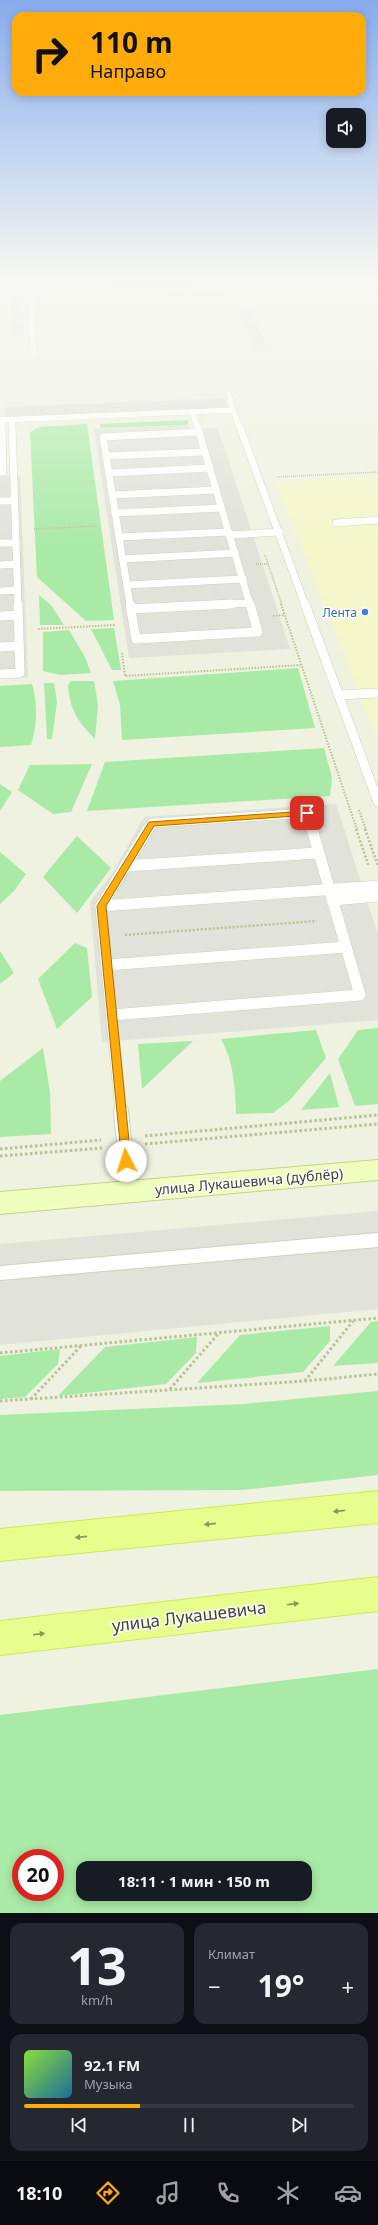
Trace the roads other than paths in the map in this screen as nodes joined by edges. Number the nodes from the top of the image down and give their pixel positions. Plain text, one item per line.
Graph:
1 (229, 394) dead end
2 (233, 410) junction
3 (192, 412) junction
4 (12, 419) junction
5 (1, 420) edge
6 (199, 432) junction
7 (204, 452) junction
8 (106, 456) junction
9 (210, 468) junction
10 (0, 472) edge
11 (109, 473) junction
12 (216, 490) junction
13 (112, 494) junction
14 (0, 501) edge
15 (14, 501) junction
16 (221, 508) junction
17 (115, 513) junction
18 (378, 520) edge
19 (336, 523) dead end
20 (278, 529) junction
21 (228, 532) junction
22 (119, 537) junction
23 (0, 543) edge
24 (16, 543) junction
25 (235, 553) junction
26 (123, 559) junction
27 (0, 564) edge
28 (16, 564) junction
29 (243, 579) junction
30 (127, 585) junction
31 (17, 590) junction
32 (0, 591) edge
33 (250, 603) junction
34 (131, 609) junction
35 (18, 615) junction
36 (0, 616) edge
37 (19, 646) junction
38 (0, 647) edge
39 (0, 674) edge
40 (378, 693) edge
41 (339, 695) junction
42 (378, 802) edge
43 (318, 853) junction
44 (125, 866) junction
45 (378, 886) edge
46 (331, 895) junction
47 (378, 896) edge
48 (101, 906) junction
49 (346, 947) junction
50 (107, 965) junction
51 (112, 1015) junction
52 (378, 1170) edge
53 (129, 1192) junction
54 (0, 1202) edge
55 (378, 1240) edge
56 (0, 1273) edge
57 (378, 1507) edge
58 (0, 1545) edge
59 (378, 1594) edge
60 (0, 1638) edge

1 - 2 lane
2 - 3 lane
2 - 20 lane
3 - 4 lane
3 - 6 lane
4 - 5 lane
4 - 15 lane
5 - 10 lane
6 - 7 lane
6 - 8 lane
7 - 8 lane
7 - 9 lane
8 - 11 lane
9 - 11 lane
9 - 12 lane
11 - 13 lane
12 - 13 lane
12 - 16 lane
13 - 17 lane
14 - 15 lane
15 - 24 lane
16 - 17 lane
16 - 21 lane
17 - 22 lane
18 - 19 lane
20 - 21 lane
20 - 41 lane
21 - 22 lane
21 - 25 lane
22 - 26 lane
23 - 24 lane
24 - 28 lane
25 - 26 lane
25 - 29 lane
26 - 30 lane
27 - 28 lane
28 - 31 lane
29 - 30 lane
29 - 33 lane
30 - 34 lane
31 - 32 lane
31 - 35 lane
33 - 34 lane
33 - 34 lane
35 - 36 lane
35 - 37 lane
37 - 38 lane
37 - 39 lane
40 - 41 lane
41 - 42 lane
43 - 44 lane
43 - 44 lane
43 - 46 lane
44 - 48 lane
45 - 46 lane
46 - 47 lane
46 - 48 lane
46 - 49 lane
48 - 50 lane
49 - 50 lane
49 - 51 lane
50 - 51 lane
51 - 53 lane
52 - 53 street, улица Лукашевича (дублёр)
53 - 54 street, улица Лукашевича (дублёр)
55 - 56 lane
57 -> 58 main road
60 -> 59 main road, улица Лукашевича

